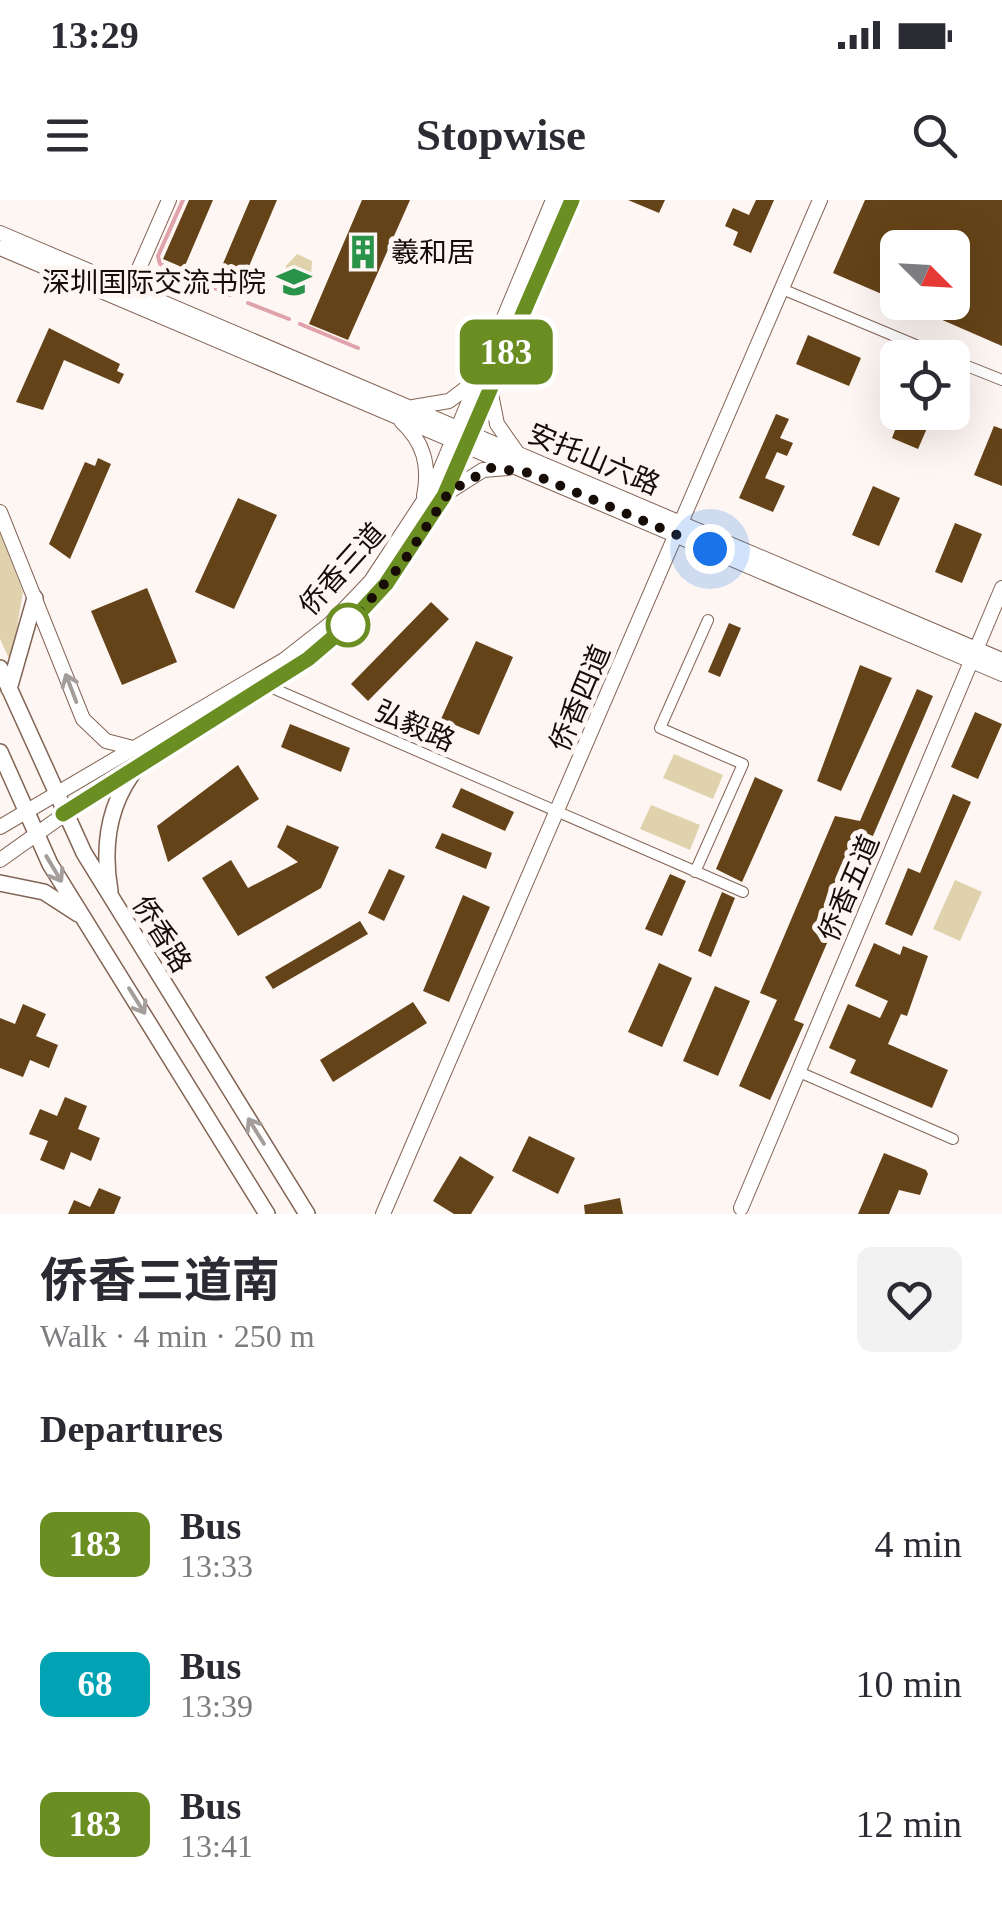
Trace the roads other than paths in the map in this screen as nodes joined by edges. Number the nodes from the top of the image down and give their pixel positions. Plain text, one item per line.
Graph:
1 (170, 200) edge
2 (553, 200) edge
3 (572, 200) edge
4 (820, 200) edge
5 (0, 234) edge
6 (0, 248) edge
7 (130, 289) junction
8 (782, 289) junction
9 (904, 340) edge
10 (486, 366) junction
11 (970, 367) edge
12 (1002, 380) edge
13 (494, 382) junction
14 (404, 406) junction
15 (388, 412) junction
16 (462, 437) junction
17 (524, 457) junction
18 (530, 473) junction
19 (438, 506) junction
20 (0, 512) edge
21 (416, 518) junction
22 (680, 530) junction
23 (1002, 588) edge
24 (35, 598) junction
25 (708, 620) dead end
26 (974, 656) junction
27 (1002, 660) edge
28 (0, 668) edge
29 (1002, 674) edge
30 (253, 679) junction
31 (268, 686) junction
32 (9, 689) junction
33 (0, 752) edge
34 (138, 757) junction
35 (56, 798) junction
36 (26, 813) junction
37 (63, 814) junction
38 (558, 814) junction
39 (0, 827) edge
40 (36, 834) junction
41 (0, 860) edge
42 (696, 872) junction
43 (0, 883) edge
44 (743, 892) dead end
45 (111, 900) junction
46 (85, 919) junction
47 (799, 1072) junction
48 (954, 1140) dead end
49 (741, 1208) dead end
50 (304, 1209) edge
51 (268, 1214) edge
52 (319, 1214) edge
53 (383, 1214) edge

1 - 7 street
2 - 10 street, 侨香三道
3 - 13 street, 侨香三道
4 - 8 street, 侨香四道
5 - 7 street, 安托山六路
6 - 15 street, 安托山六路
7 - 14 street, 安托山六路
8 - 9 street
8 - 22 street, 侨香四道
10 - 14 street
10 - 16 street, 侨香三道
11 - 12 street
13 - 16 street, 侨香三道
13 - 17 street
14 - 16 street, 安托山六路
15 - 16 street, 安托山六路
15 - 21 street
16 - 17 street, 安托山六路
16 - 18 street, 安托山六路
16 - 19 street, 侨香三道
16 - 21 street, 侨香三道
17 - 22 street, 安托山六路
18 - 19 street
18 - 22 street, 安托山六路
19 - 31 street, 侨香三道
20 - 24 street
21 - 30 street, 侨香三道
22 - 26 street, 安托山六路
22 - 38 street, 侨香四道
23 - 26 street, 侨香五道
24 - 32 main road
34 -> 24 street
25 - 42 street
26 - 27 street, 安托山六路
26 - 29 street, 安托山六路
26 - 47 street, 侨香五道
28 - 32 main road, 侨香路
30 - 31 street, 弘毅路
30 - 34 street, 侨香三道
31 - 34 street, 侨香三道
31 - 38 street, 弘毅路
32 - 35 main road, 侨香路
33 - 36 main road, 侨香路
34 - 35 street, 侨香三道
34 - 37 street, 侨香三道
34 - 45 main road
35 - 36 street, 侨香三道
35 - 37 main road, 侨香路
36 - 39 street, 侨香三道
36 - 40 main road, 侨香路
37 - 40 street, 侨香三道
37 - 45 main road, 侨香路
38 - 42 street, 弘毅路
38 - 53 street, 侨香四道
40 - 41 street, 侨香三道
40 -> 46 main road, 侨香路
42 - 44 street, 弘毅路
43 - 46 main road
50 -> 45 main road, 侨香路
46 -> 51 main road, 侨香路
47 - 48 street
47 - 49 street, 侨香五道
50 - 52 street

